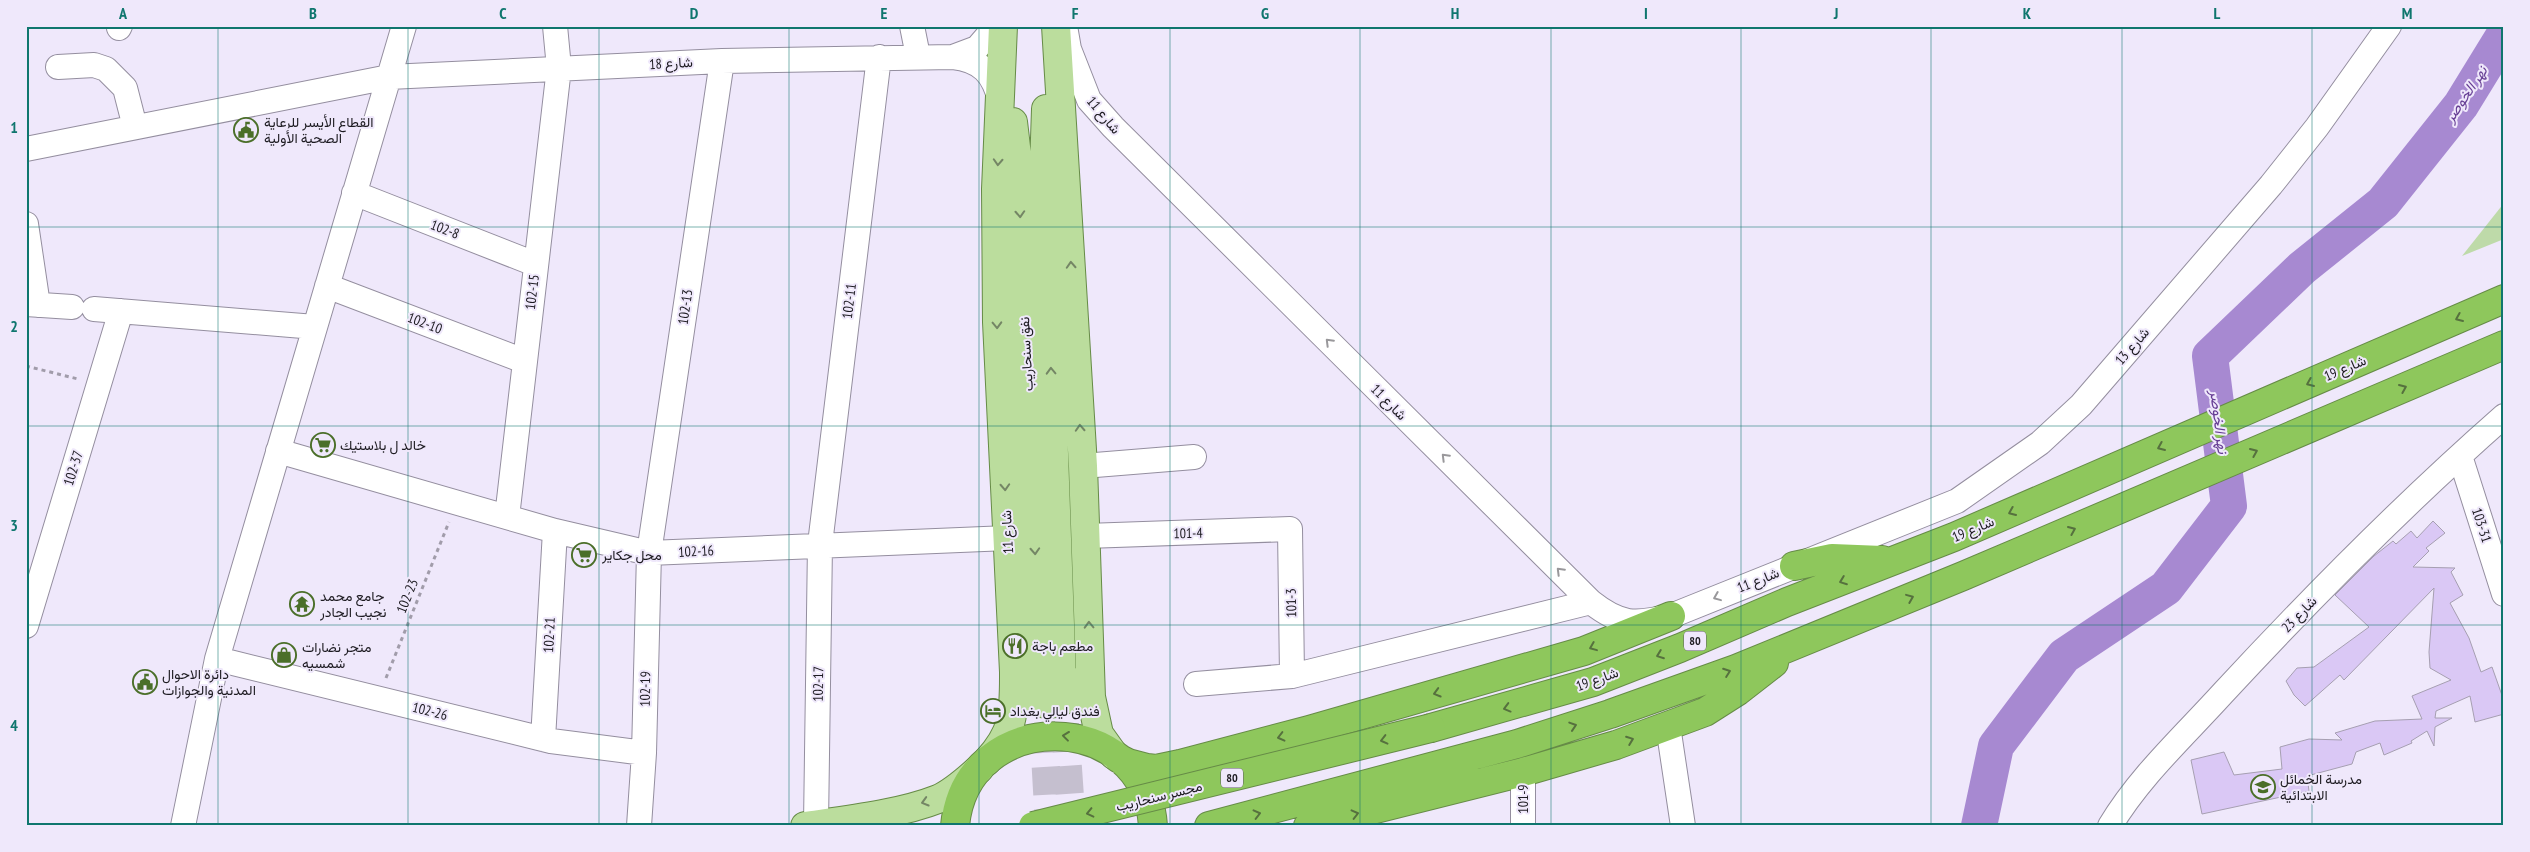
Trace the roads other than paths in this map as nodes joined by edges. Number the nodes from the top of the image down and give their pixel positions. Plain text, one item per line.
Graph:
1 (404, 26) edge
2 (555, 26) edge
3 (912, 26) edge
4 (996, 26) edge
5 (1004, 26) edge
6 (1056, 26) edge
7 (1065, 26) edge
8 (2389, 26) edge
9 (879, 56) junction
10 (918, 56) junction
11 (953, 56) junction
12 (722, 60) junction
13 (58, 67) dead end
14 (559, 68) junction
15 (389, 77) junction
16 (1001, 106) junction
17 (135, 127) junction
18 (26, 149) edge
19 (354, 193) junction
20 (26, 224) edge
21 (535, 264) junction
22 (327, 286) junction
23 (2504, 299) edge
24 (32, 304) edge
25 (120, 311) junction
26 (315, 328) junction
27 (2504, 345) edge
28 (524, 360) junction
29 (2504, 416) edge
30 (278, 451) junction
31 (2460, 456) junction
32 (1194, 457) dead end
33 (1083, 466) junction
34 (507, 516) junction
35 (1290, 529) joint
36 (555, 531) junction
37 (1086, 536) junction
38 (1008, 538) junction
39 (820, 544) junction
40 (649, 553) junction
41 (1911, 555) junction
42 (1794, 566) junction
43 (2504, 594) edge
44 (1591, 602) junction
45 (1671, 616) junction
46 (26, 626) edge
47 (1814, 636) junction
48 (217, 659) junction
49 (1090, 662) junction
50 (1014, 672) junction
51 (1292, 676) junction
52 (1196, 684) dead end
53 (1668, 726) junction
54 (1431, 728) joint
55 (543, 739) junction
56 (644, 753) junction
57 (1116, 756) junction
58 (984, 764) junction
59 (1523, 772) junction
60 (811, 825) edge
61 (184, 826) edge
62 (639, 826) edge
63 (955, 826) edge
64 (1033, 826) edge
65 (1153, 826) edge
66 (1209, 826) edge
67 (1308, 826) edge
68 (1523, 826) edge
69 (1683, 826) edge
70 (2110, 826) edge

1 - 15 street
2 - 14 street, 102-15
3 - 10 street
4 - 11 street
5 -> 6 main road, نفق سنحاريب
5 - 16 main road, شارع 11
33 -> 6 main road
44 -> 7 street, شارع 11
8 - 42 street, شارع 13
9 - 10 street, شارع 18
9 - 12 street, شارع 18
9 - 39 street, 102-11
10 - 11 street, شارع 18
11 - 16 street
12 - 14 street, شارع 18
12 - 40 street, 102-13
13 - 17 street
14 - 15 street, شارع 18
14 - 21 street, 102-15
15 - 17 street, شارع 18
15 - 19 street
16 -> 38 main road, شارع 11
17 - 18 street, شارع 18
19 - 21 street, 102-8
19 - 22 street
20 - 24 street
21 - 28 street, 102-15
22 - 26 street
22 - 28 street, 102-10
23 -> 41 highway, شارع 19 / 80
24 - 25 street
25 - 26 street
25 - 46 street, 102-37
26 - 30 street
47 -> 27 highway
28 - 34 street, 102-15
29 - 31 street, شارع 23
30 - 34 street, 102-16
30 - 48 street
31 - 43 street, 103-31
31 - 70 street, شارع 23
32 - 33 street
33 - 37 main road
34 - 36 street, 102-16
35 - 37 street, 101-4
35 - 51 street, 101-3
36 - 40 street, 102-16
36 - 55 street, 102-21
49 -> 37 main road
38 - 39 street, 102-16
38 - 50 main road, شارع 11
39 - 40 street, 102-16
39 - 60 street, 102-17
40 - 56 street, 102-19
41 - 42 highway
41 -> 54 highway, شارع 19 / 80
42 -> 45 street, شارع 11
44 - 45 street, شارع 11
44 - 51 street
45 -> 57 highway
47 - 53 highway
66 -> 47 highway
48 - 55 street, 102-26
48 - 61 street
49 - 50 main road
49 - 57 main road
50 - 58 main road, شارع 11
51 - 52 street
59 -> 53 highway
53 - 69 street
54 -> 64 highway, مجسر سنحاريب / 80, bridge
55 - 56 street, 102-26
56 - 62 street, 102-19
57 -> 58 highway
57 - 65 highway
58 -> 60 main road, شارع 11
58 - 63 highway
67 -> 59 highway
59 - 68 street, 101-9

